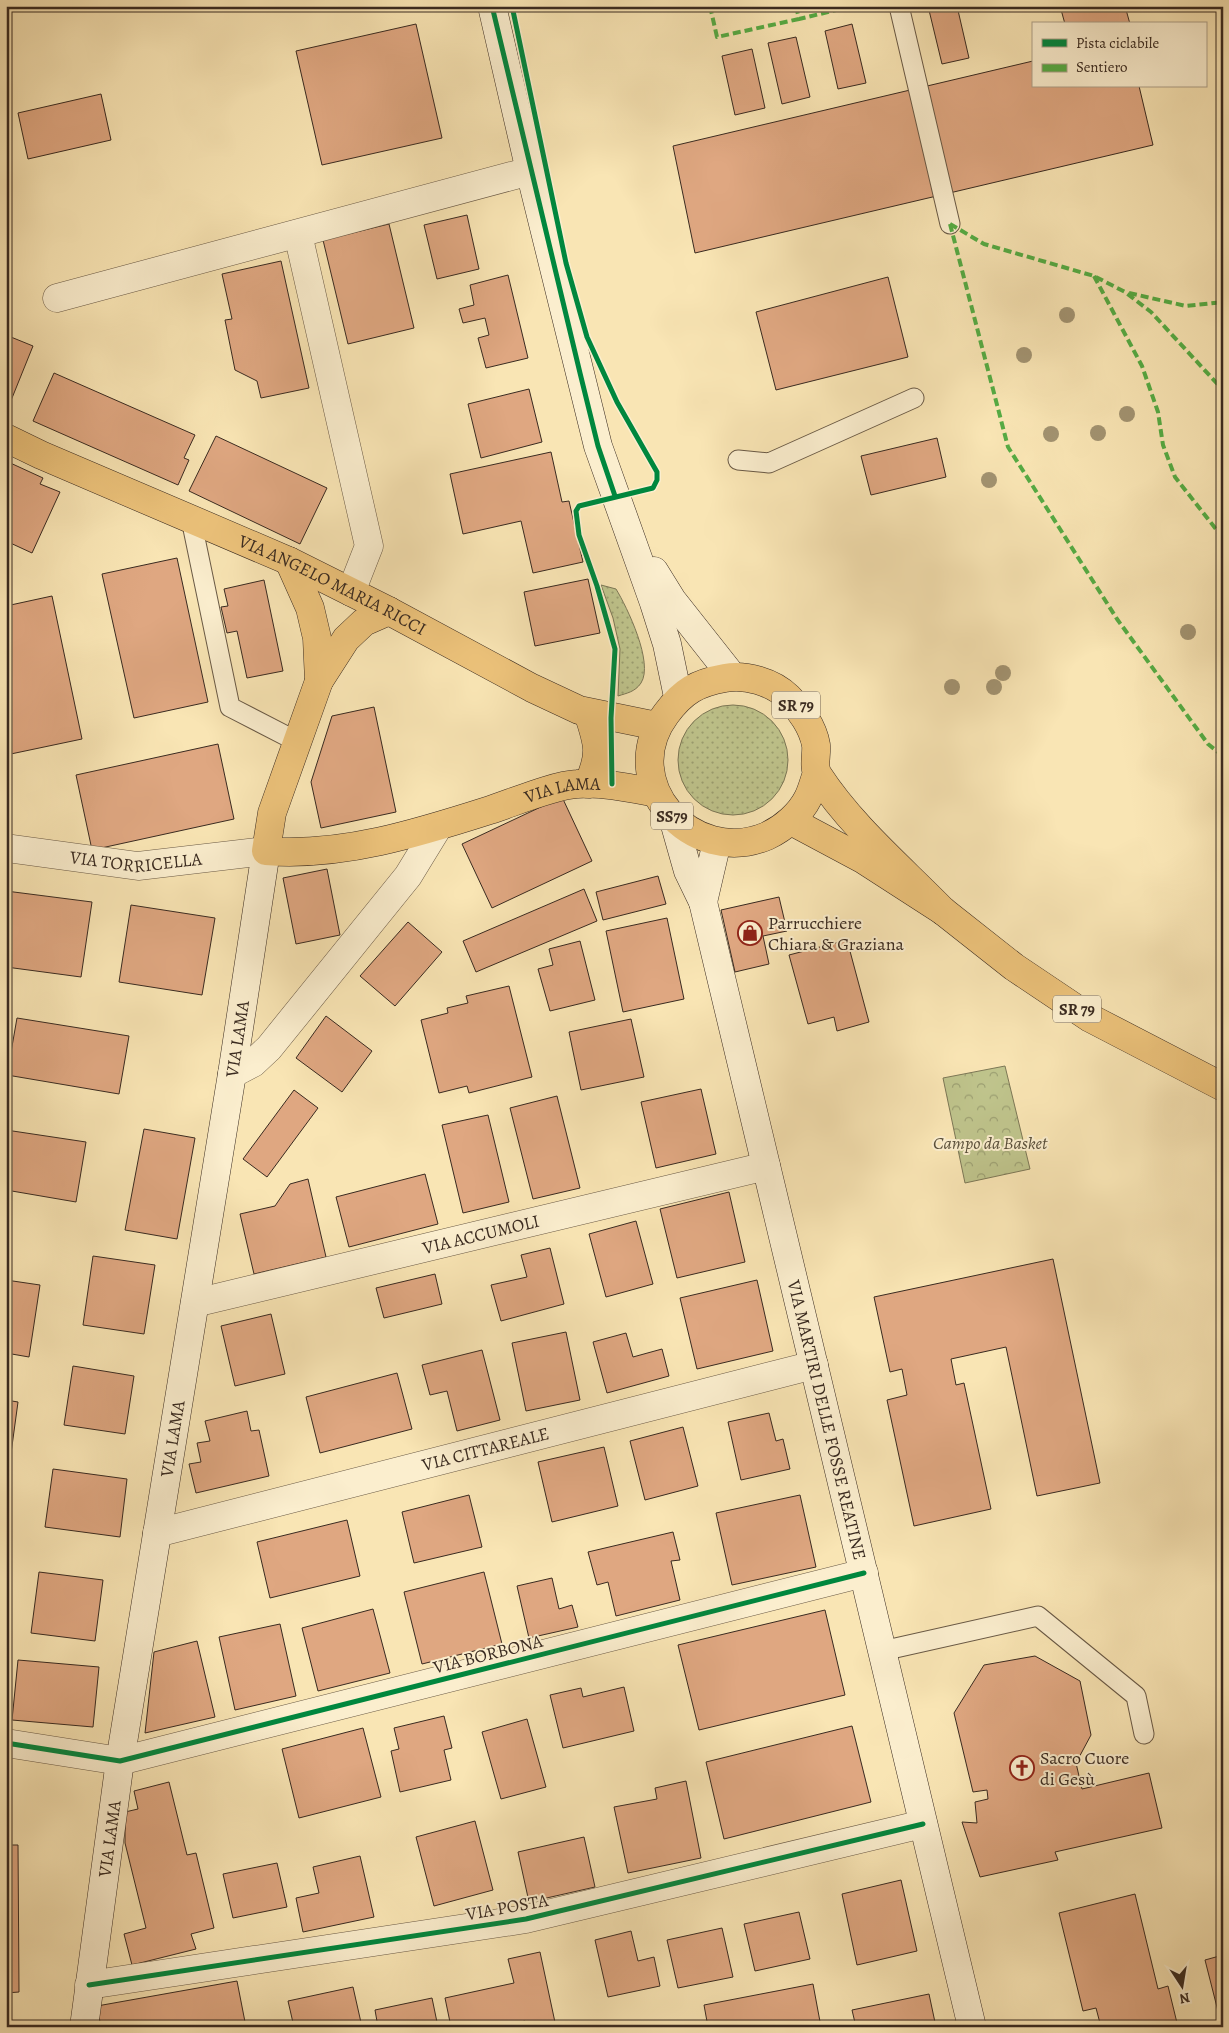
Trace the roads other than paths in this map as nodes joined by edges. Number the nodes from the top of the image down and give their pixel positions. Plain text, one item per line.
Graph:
1 (492, 6) edge
2 (899, 6) edge
3 (530, 171) junction
4 (950, 224) dead end
5 (298, 234) junction
6 (57, 298) dead end
7 (914, 398) dead end
8 (6, 438) edge
9 (738, 460) dead end
10 (191, 519) junction
11 (629, 529) junction
12 (289, 561) junction
13 (351, 592) junction
14 (390, 611) junction
15 (732, 676) junction
16 (319, 681) junction
17 (678, 697) junction
18 (588, 713) junction
19 (657, 726) junction
20 (296, 741) junction
21 (816, 773) junction
22 (588, 784) junction
23 (656, 793) junction
24 (673, 818) junction
25 (791, 821) junction
26 (438, 827) junction
27 (717, 842) junction
28 (6, 848) edge
29 (266, 851) junction
30 (703, 902) junction
31 (943, 911) junction
32 (232, 1074) junction
33 (1223, 1087) edge
34 (766, 1166) junction
35 (195, 1303) junction
36 (814, 1365) junction
37 (157, 1533) junction
38 (864, 1573) junction
39 (882, 1651) junction
40 (1144, 1734) dead end
41 (6, 1743) edge
42 (120, 1761) junction
43 (923, 1824) junction
44 (89, 1986) junction
45 (84, 2027) edge
46 (972, 2027) edge

1 - 3 street
2 - 4 lane
3 - 5 street
3 - 11 street
5 - 6 street
5 - 13 street
7 - 9 lane
8 - 10 main road, VIA ANGELO MARIA RICCI
10 - 12 main road, VIA ANGELO MARIA RICCI
10 - 20 lane
11 - 15 street
11 - 17 street
12 - 13 main road, VIA ANGELO MARIA RICCI
12 - 16 main road, VIA LAMA
13 - 14 main road, VIA ANGELO MARIA RICCI
14 - 16 main road
14 - 18 main road, VIA ANGELO MARIA RICCI
15 - 17 main road
15 - 21 main road, SR 79
16 - 20 main road, VIA LAMA
17 - 19 main road, SS79
18 - 19 main road, VIA ANGELO MARIA RICCI
18 - 22 main road
19 - 23 main road, SS79
20 - 29 main road, VIA LAMA
21 - 25 main road
21 - 31 main road, SR 79
22 - 23 main road, VIA LAMA
22 - 26 main road, VIA LAMA
23 - 24 main road, SS79
24 - 27 main road, SS79
24 - 30 street, VIA MARTIRI DELLE FOSSE REATINE
25 - 27 main road, SS79
25 - 31 main road, SR 79
26 - 29 main road, VIA LAMA
26 - 32 street
27 - 30 street, VIA MARTIRI DELLE FOSSE REATINE
28 - 29 street, VIA TORRICELLA
29 - 32 street, VIA LAMA
30 - 34 street, VIA MARTIRI DELLE FOSSE REATINE
31 - 33 main road, SR 79
32 - 35 street, VIA LAMA
34 - 35 street, VIA ACCUMOLI
34 - 36 street, VIA MARTIRI DELLE FOSSE REATINE
35 - 37 street, VIA LAMA
36 - 37 street, VIA CITTAREALE
36 - 38 street, VIA MARTIRI DELLE FOSSE REATINE
37 - 42 street, VIA LAMA
38 - 39 street, VIA MARTIRI DELLE FOSSE REATINE
38 - 42 street, VIA BORBONA
39 - 40 lane
39 - 43 street, VIA MARTIRI DELLE FOSSE REATINE
41 - 42 street
42 - 44 street, VIA LAMA
43 - 44 street, VIA POSTA
43 - 46 street, VIA MARTIRI DELLE FOSSE REATINE
44 - 45 street, VIA LAMA

